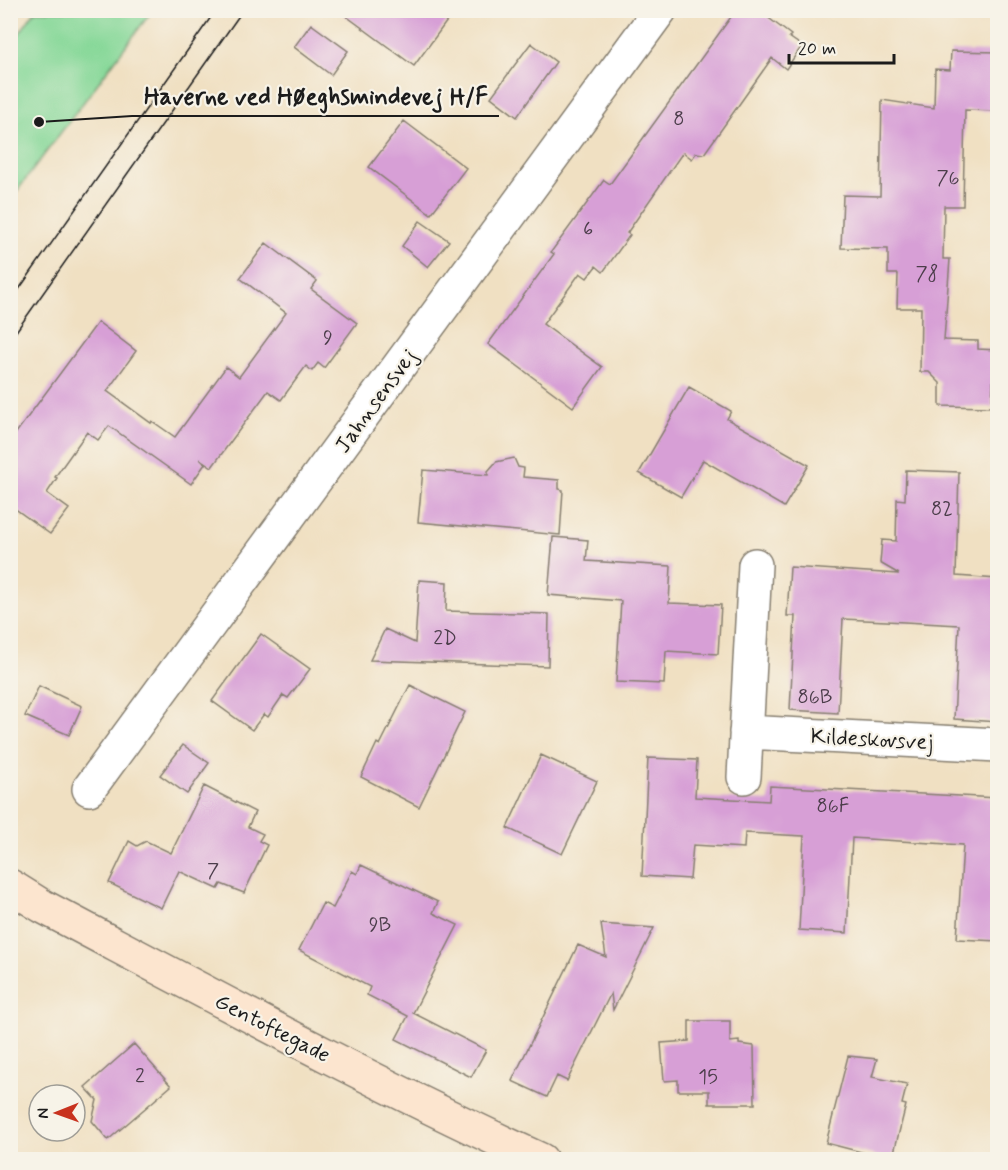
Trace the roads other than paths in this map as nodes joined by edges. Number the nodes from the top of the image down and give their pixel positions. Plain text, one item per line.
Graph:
1 (660, 10) edge
2 (755, 565) dead end
3 (746, 732) junction
4 (998, 745) edge
5 (744, 777) dead end
6 (89, 789) dead end
7 (10, 886) edge
8 (541, 1160) edge

1 - 6 street, Jahnsensvej
2 - 3 street
3 - 4 street, Kildeskovsvej
3 - 5 street
7 - 8 street, Gentoftegade

